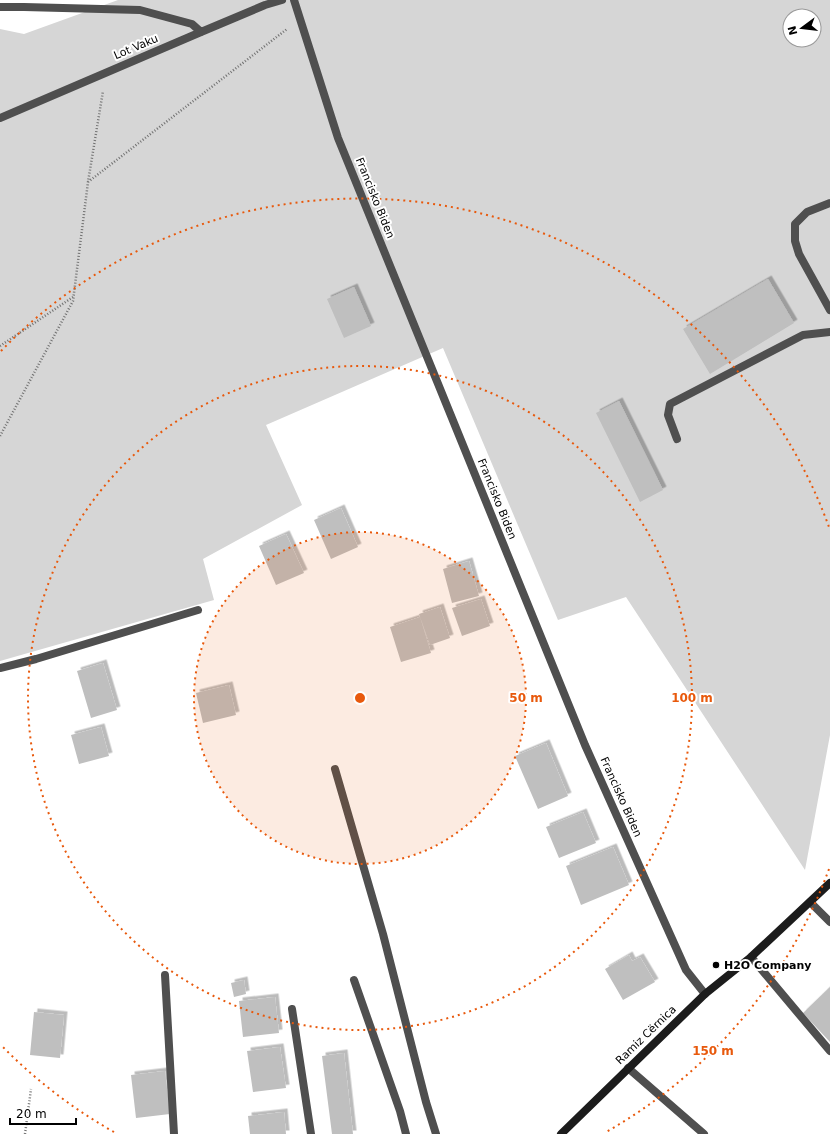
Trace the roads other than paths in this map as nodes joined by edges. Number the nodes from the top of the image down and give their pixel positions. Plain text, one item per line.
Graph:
1 (282, 0) edge
2 (294, 0) edge
3 (0, 8) edge
4 (201, 32) junction
5 (0, 118) edge
6 (830, 203) edge
7 (830, 310) edge
8 (830, 332) edge
9 (678, 439) dead end
10 (198, 610) dead end
11 (0, 668) edge
12 (336, 769) dead end
13 (830, 883) edge
14 (810, 902) junction
15 (830, 922) edge
16 (751, 957) junction
17 (164, 975) dead end
18 (354, 980) dead end
19 (705, 994) junction
20 (292, 1009) dead end
21 (830, 1051) edge
22 (628, 1068) junction
23 (174, 1134) edge
24 (311, 1134) edge
25 (406, 1134) edge
26 (436, 1134) edge
27 (561, 1134) edge
28 (704, 1134) edge

1 - 4 street, Lot Vaku
2 - 19 street, Francisko Biden
3 - 4 street
4 - 5 street, Lot Vaku
6 - 7 street
8 - 9 street
10 - 11 street
12 - 26 street
13 - 14 street, Ramiz Cërnica
14 - 15 street
14 - 16 street, Ramiz Cërnica
16 - 19 street, Ramiz Cërnica
16 - 21 street
17 - 23 street
18 - 25 street
19 - 22 street, Ramiz Cërnica
20 - 24 street
22 - 27 street, Ramiz Cërnica
22 - 28 street

